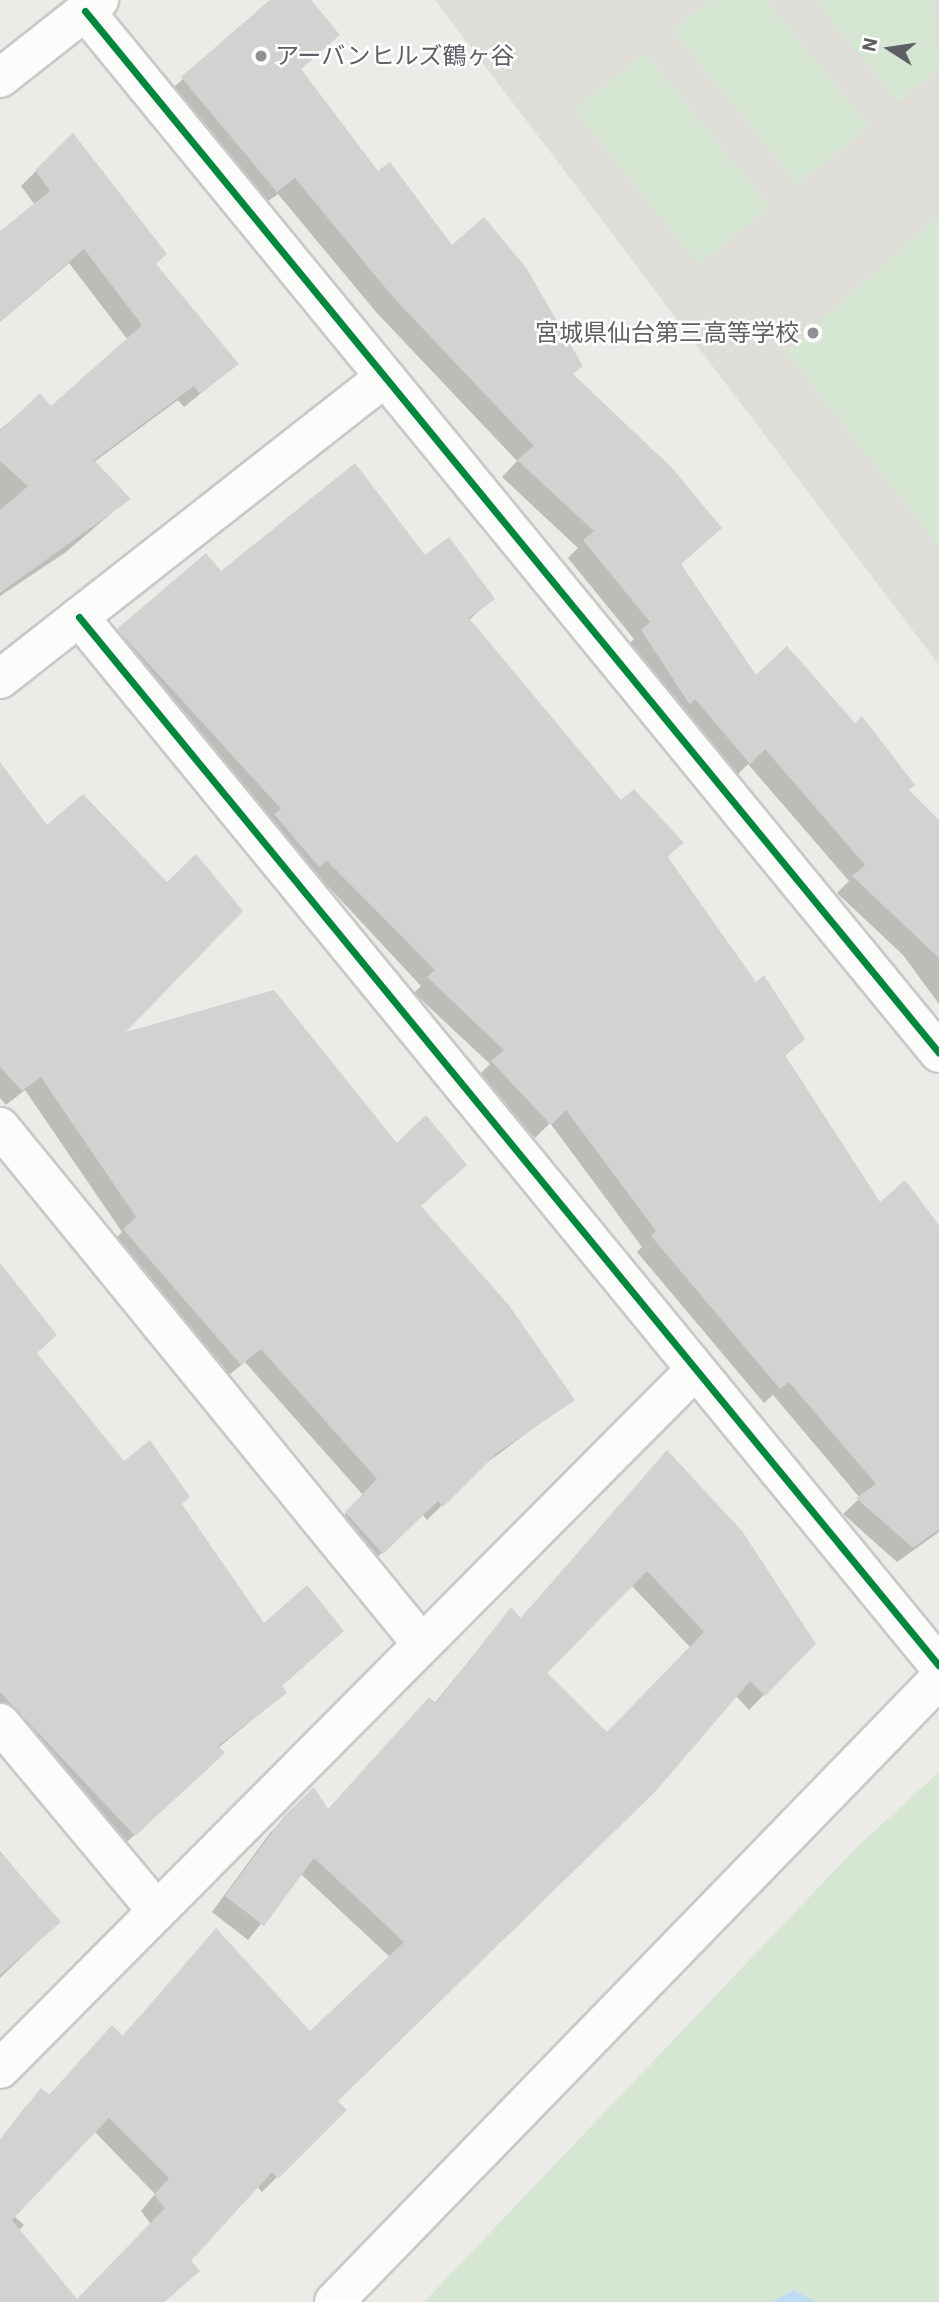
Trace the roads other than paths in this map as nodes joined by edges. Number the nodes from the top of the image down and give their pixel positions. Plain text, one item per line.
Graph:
1 (92, 6) edge
2 (0, 78) edge
3 (385, 377) junction
4 (79, 617) junction
5 (0, 679) edge
6 (939, 1053) edge
7 (0, 1127) edge
8 (695, 1370) junction
9 (422, 1644) junction
10 (939, 1666) edge
11 (939, 1679) edge
12 (0, 1723) edge
13 (157, 1911) junction
14 (0, 2069) edge
15 (334, 2302) edge

1 - 2 street
1 - 3 street
3 - 4 street
3 - 6 street
4 - 5 street
4 - 8 street
7 - 9 street
8 - 9 street
8 - 10 street
9 - 13 street
11 - 15 street
12 - 13 street
13 - 14 street

